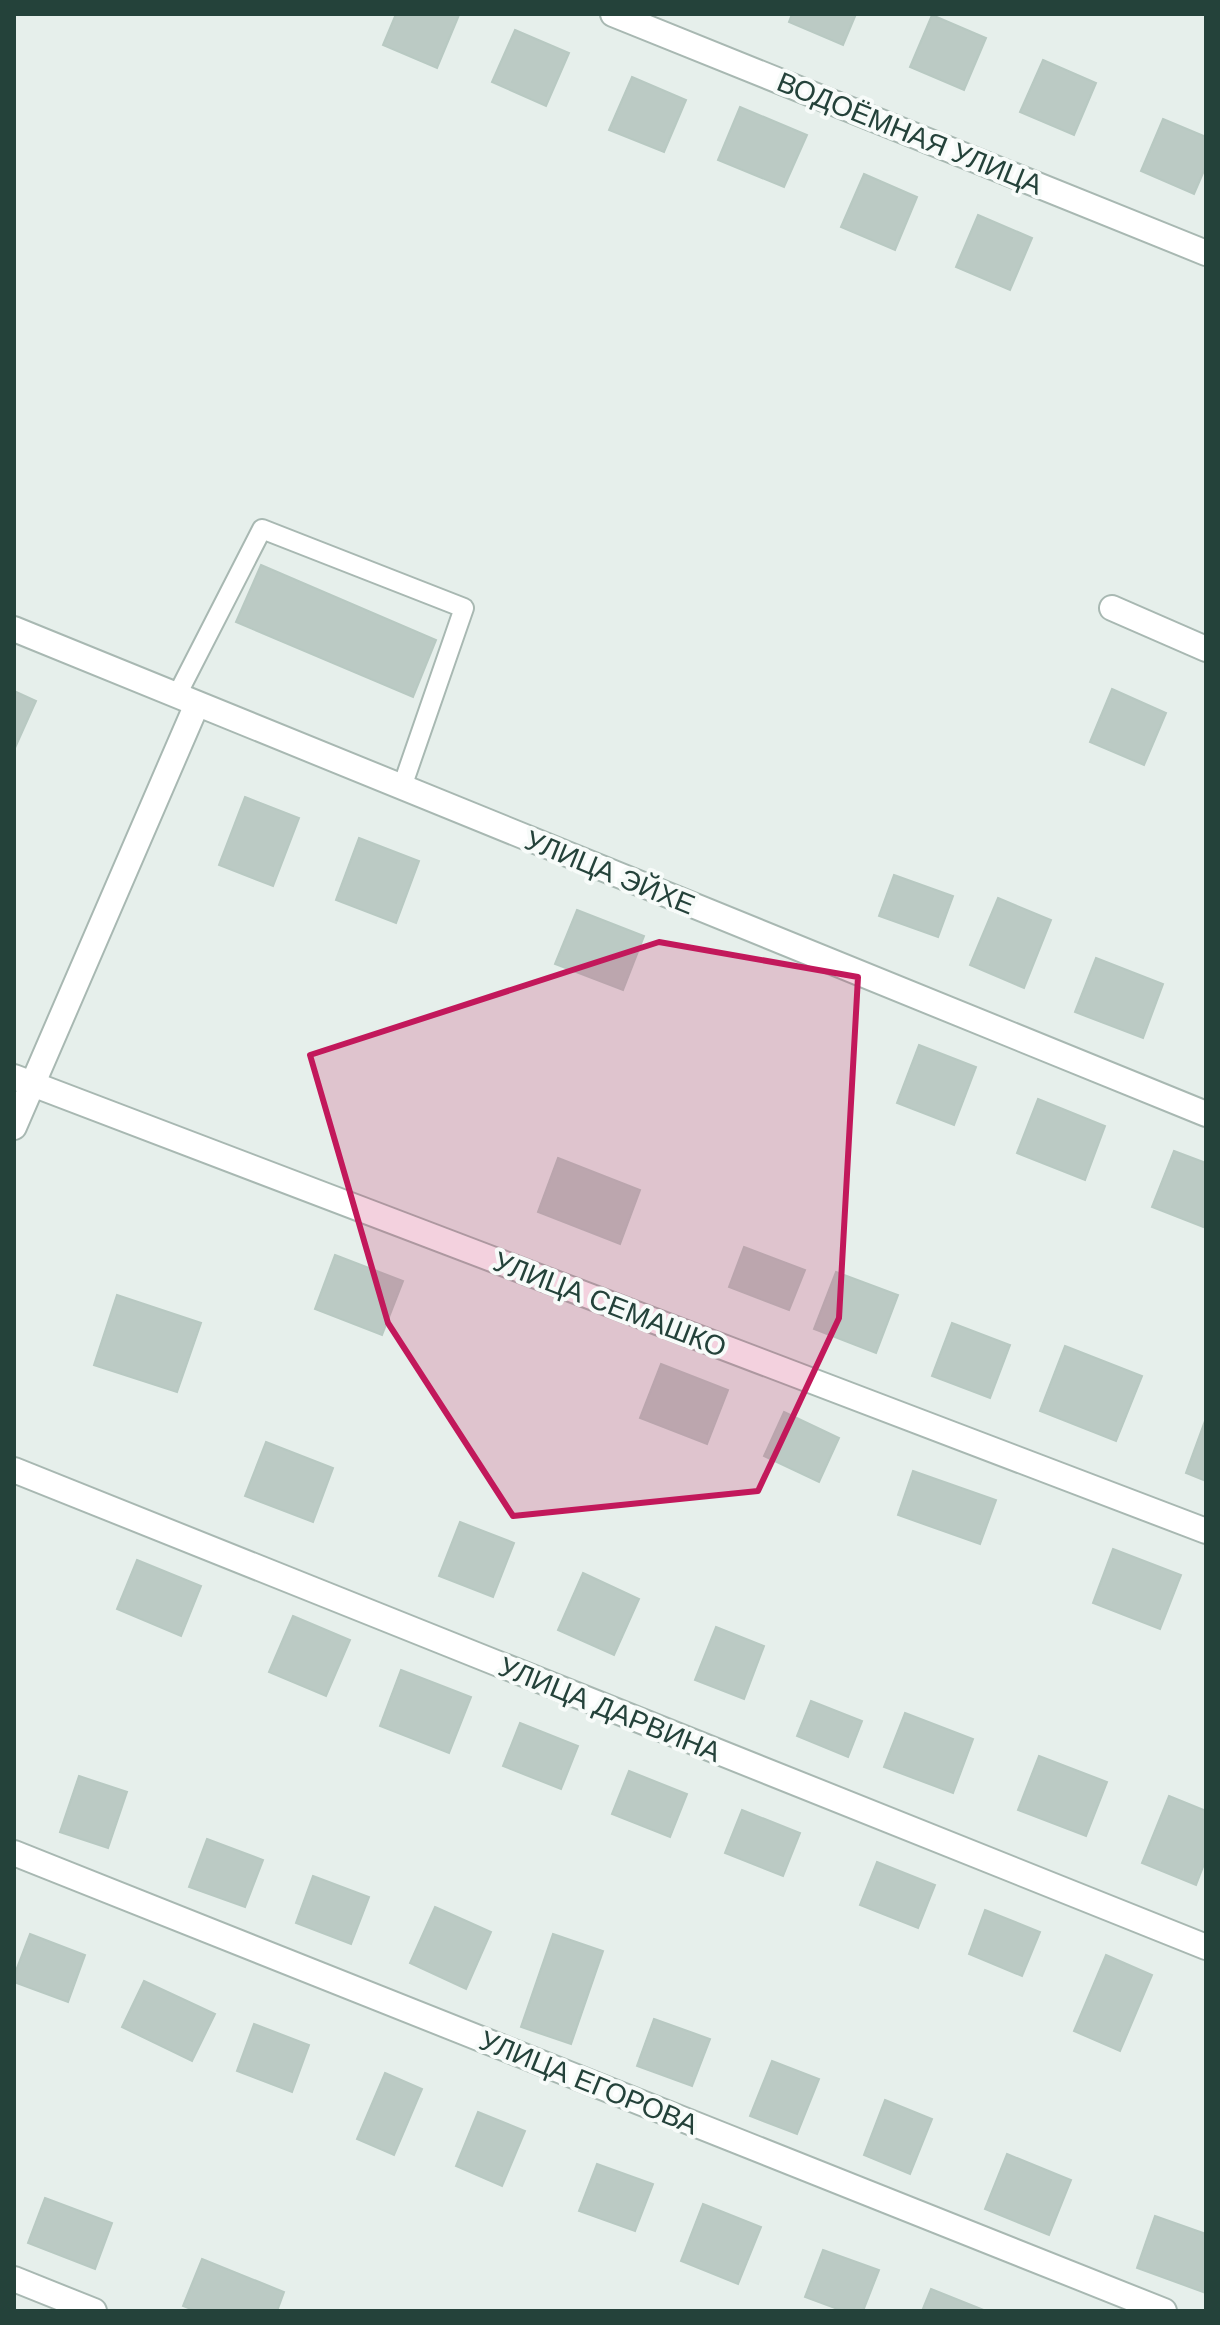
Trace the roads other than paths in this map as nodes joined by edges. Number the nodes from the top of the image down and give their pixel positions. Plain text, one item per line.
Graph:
1 (613, 14) edge
2 (1206, 253) edge
3 (1112, 608) dead end
4 (14, 629) edge
5 (1206, 649) edge
6 (187, 700) junction
7 (402, 787) junction
8 (23, 1081) edge
9 (1206, 1114) edge
10 (14, 1127) edge
11 (14, 1470) edge
12 (1206, 1531) edge
13 (14, 1853) edge
14 (1206, 1947) edge
15 (14, 2279) edge
16 (94, 2311) edge
17 (1164, 2311) edge

1 - 2 street, ВОДОЁМНАЯ УЛИЦА
3 - 5 street
4 - 6 street, УЛИЦА ЭЙХЕ
6 - 7 street, УЛИЦА ЭЙХЕ
6 - 7 lane
6 - 8 street
7 - 9 street, УЛИЦА ЭЙХЕ
8 - 10 street
8 - 12 street, УЛИЦА СЕМАШКО
11 - 14 street, УЛИЦА ДАРВИНА
13 - 17 street, УЛИЦА ЕГОРОВА
15 - 16 street

